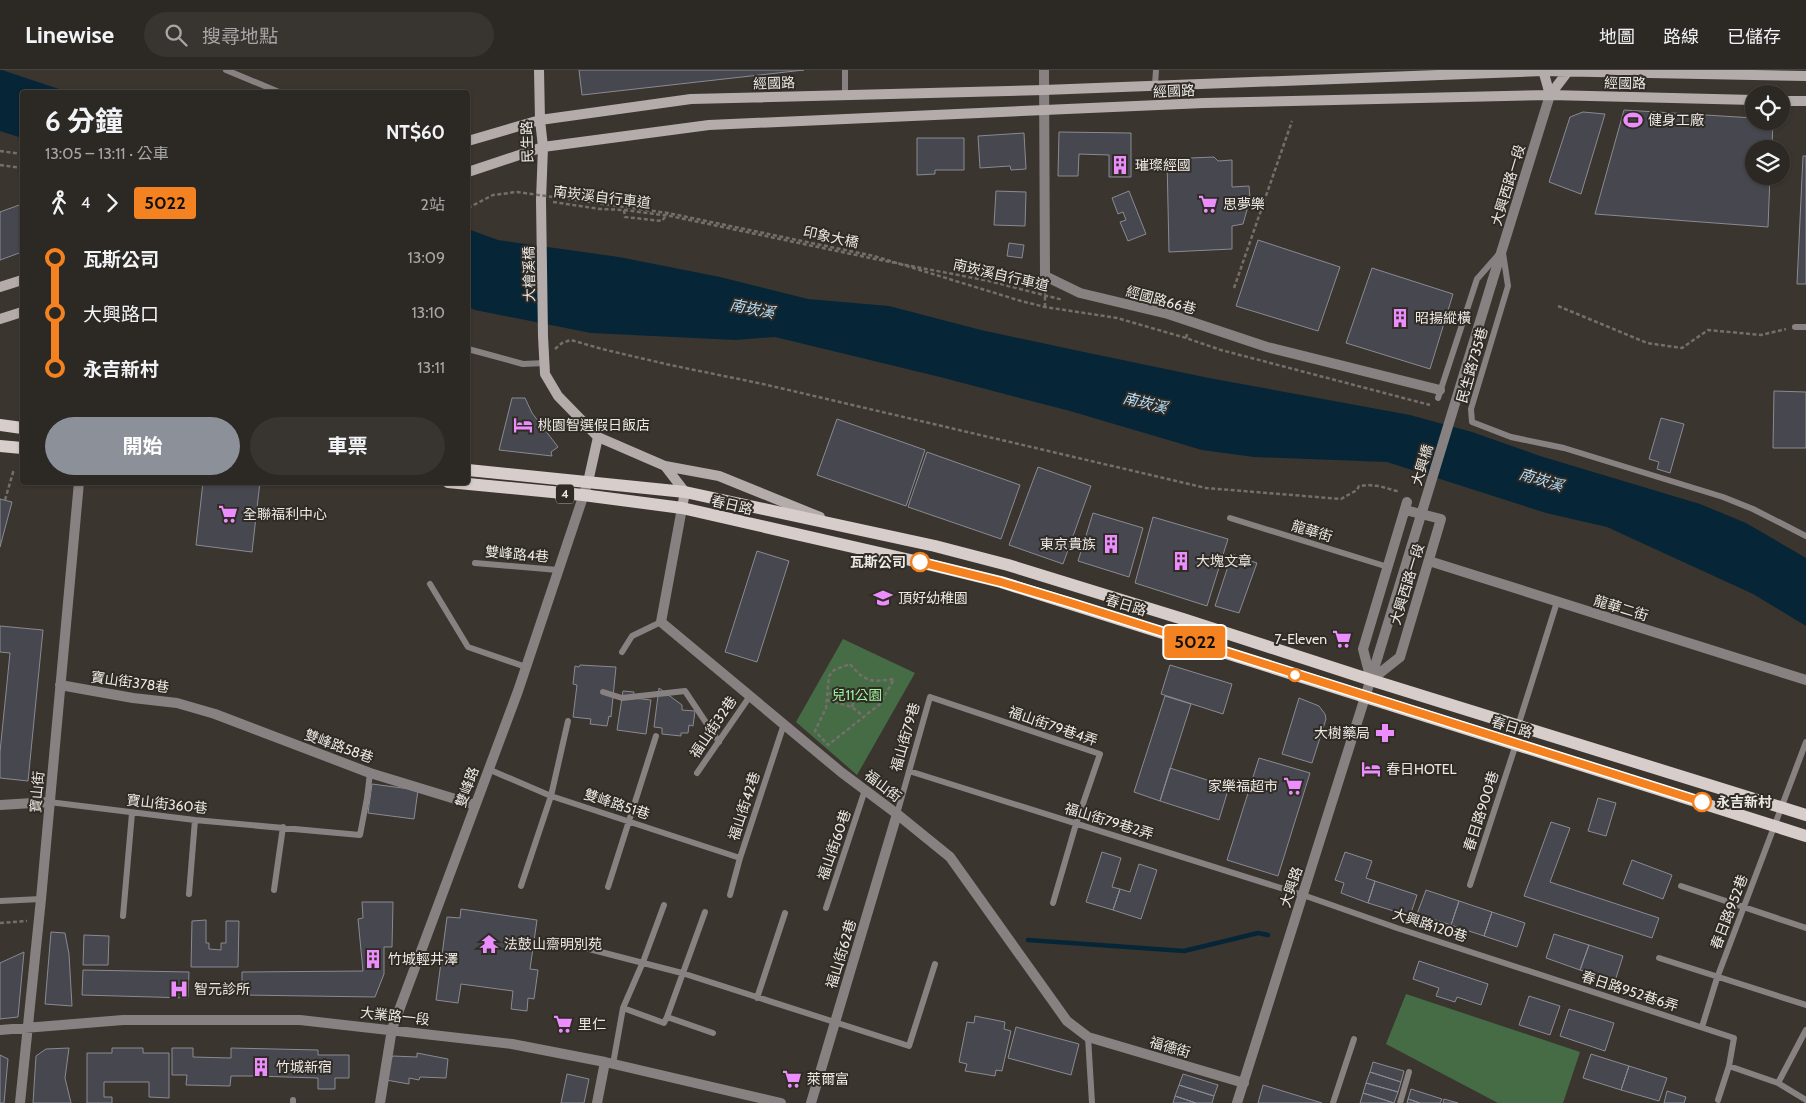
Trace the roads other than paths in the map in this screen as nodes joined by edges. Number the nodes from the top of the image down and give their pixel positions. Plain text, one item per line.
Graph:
1 (226, 70) edge
2 (538, 70) edge
3 (845, 70) edge
4 (1044, 70) edge
5 (1156, 70) edge
6 (1543, 71) edge
7 (1569, 71) edge
8 (1806, 76) edge
9 (1155, 85) junction
10 (274, 90) edge
11 (1044, 90) junction
12 (845, 95) junction
13 (1550, 95) junction
14 (1745, 100) edge
15 (1790, 101) edge
16 (1806, 101) edge
17 (1044, 106) junction
18 (540, 120) junction
19 (470, 140) edge
20 (543, 147) junction
21 (470, 171) edge
22 (542, 212) joint
23 (1503, 249) junction
24 (20, 281) edge
25 (1492, 282) joint
26 (0, 287) edge
27 (20, 313) edge
28 (0, 319) edge
29 (1795, 327) road end
30 (1806, 327) edge
31 (470, 350) edge
32 (545, 360) junction
33 (1439, 394) joint
34 (0, 425) edge
35 (20, 428) edge
36 (598, 437) junction
37 (0, 446) edge
38 (20, 448) edge
39 (665, 466) junction
40 (470, 470) edge
41 (588, 482) junction
42 (470, 484) edge
43 (79, 485) edge
44 (685, 492) junction
45 (583, 495) junction
46 (682, 508) junction
47 (1230, 518) dead end
48 (844, 527) junction
49 (1806, 536) edge
50 (1429, 561) junction
51 (475, 563) dead end
52 (1388, 567) junction
53 (558, 570) junction
54 (430, 584) dead end
55 (1557, 602) junction
56 (661, 622) junction
57 (622, 652) dead end
58 (526, 667) junction
59 (1371, 680) junction
60 (1806, 680) edge
61 (60, 685) junction
62 (603, 692) dead end
63 (750, 696) junction
64 (930, 697) joint
65 (1365, 697) junction
66 (196, 708) joint
67 (568, 721) dead end
68 (784, 724) junction
69 (1518, 726) junction
70 (656, 736) dead end
71 (719, 742) junction
72 (1806, 742) edge
73 (1516, 744) junction
74 (488, 769) junction
75 (909, 771) junction
76 (370, 773) junction
77 (697, 773) dead end
78 (866, 790) junction
79 (551, 796) junction
80 (49, 802) junction
81 (0, 805) edge
82 (475, 805) junction
83 (1782, 807) junction
84 (132, 813) junction
85 (897, 814) junction
86 (1806, 815) edge
87 (195, 820) junction
88 (628, 821) junction
89 (1076, 824) junction
90 (1775, 826) junction
91 (283, 827) junction
92 (1806, 836) edge
93 (740, 858) junction
94 (1470, 885) dead end
95 (521, 886) dead end
96 (608, 886) dead end
97 (1681, 886) dead end
98 (274, 890) dead end
99 (189, 894) dead end
100 (1303, 895) junction
101 (730, 896) dead end
102 (41, 899) junction
103 (0, 901) edge
104 (1053, 903) dead end
105 (664, 905) dead end
106 (826, 908) dead end
107 (1744, 908) junction
108 (705, 912) dead end
109 (785, 913) dead end
110 (124, 916) dead end
111 (1806, 928) edge
112 (562, 942) dead end
113 (1659, 958) dead end
114 (643, 962) junction
115 (935, 964) dead end
116 (682, 973) junction
117 (1550, 978) joint
118 (1717, 978) junction
119 (757, 998) junction
120 (1806, 1005) edge
121 (623, 1008) junction
122 (667, 1017) junction
123 (835, 1022) junction
124 (1702, 1027) junction
125 (28, 1028) junction
126 (0, 1030) edge
127 (392, 1030) junction
128 (1806, 1030) edge
129 (713, 1033) dead end
130 (1088, 1037) junction
131 (1354, 1039) dead end
132 (609, 1063) junction
133 (1729, 1066) junction
134 (1409, 1072) dead end
135 (1244, 1083) junction
136 (1778, 1083) junction
137 (1718, 1100) dead end
138 (1806, 1100) edge
139 (20, 1103) edge
140 (380, 1103) edge
141 (597, 1103) edge
142 (781, 1103) edge
143 (811, 1103) edge
144 (1092, 1103) edge
145 (1237, 1103) edge
146 (1334, 1103) edge
147 (1400, 1103) edge

1 - 10 lane
2 - 18 street, 民生路
3 - 12 lane
4 - 11 street
5 - 9 lane
6 - 7 street, 經國路
6 - 9 street, 經國路
6 - 13 street
7 - 8 street, 經國路
7 - 13 street, 大興西路一段
9 - 11 street, 經國路
11 - 12 street, 經國路
11 - 17 street
12 - 18 street, 經國路
13 - 14 street, 經國路
13 - 17 street, 經國路
13 - 23 street, 大興西路一段
15 - 16 street
17 - 20 street, 經國路
17 - 33 street, 經國路66巷
18 - 19 street, 經國路
18 - 20 street, 民生路
20 - 21 street, 經國路
20 - 22 street, 民生路
22 - 32 street, 大檜溪橋
23 - 25 street, 大興西路一段
23 - 33 lane, 民生路735巷
23 - 49 lane, 民生路735巷
24 - 26 street
25 - 59 street, 大興橋, bridge
27 - 28 street
29 - 30 lane
31 - 32 lane
32 - 36 street
34 - 35 main road
36 - 39 street
36 - 41 street
37 - 38 main road
39 - 44 street
39 - 48 street
40 - 41 main road, 春日路 / 4
41 - 44 main road, 春日路 / 4
41 - 45 street, 雙峰路
42 - 45 main road, 春日路 / 4
43 - 61 street, 寶山街
44 - 46 street
44 - 48 main road, 春日路 / 4
45 - 46 main road, 春日路 / 4
45 - 53 street, 雙峰路
46 - 56 street
46 - 65 main road, 春日路 / 4
47 - 52 lane, 龍華街
48 - 59 main road, 春日路 / 4
50 - 52 street, 大興西路一段
50 - 55 street, 龍華二街
50 - 59 street, 大興西路一段
51 - 53 lane, 雙峰路4巷
52 - 59 street, 大興西路一段
53 - 58 street, 雙峰路
54 - 58 lane
55 - 60 street, 龍華二街
55 - 69 lane
56 - 57 lane
56 - 63 street, 福山街
58 - 74 street, 雙峰路
59 - 65 street, 大興路
59 - 69 main road, 春日路 / 4
61 - 66 street, 寶山街378巷
61 - 80 street, 寶山街
62 - 71 lane
63 - 68 street, 福山街
63 - 71 lane, 福山街32巷
64 - 75 lane, 福山街79巷
64 - 89 lane, 福山街79巷4弄
65 - 73 main road, 春日路 / 4
65 - 100 street, 大興路
66 - 76 street, 雙峰路58巷
67 - 79 lane
68 - 78 street, 福山街
68 - 93 lane, 福山街42巷
69 - 83 main road, 春日路 / 4
70 - 88 lane
71 - 77 lane, 福山街32巷
72 - 83 lane, 春日路952巷
73 - 90 main road, 春日路 / 4
73 - 94 lane, 春日路900巷
74 - 79 lane, 雙峰路51巷
74 - 82 street, 雙峰路
75 - 85 lane, 福山街79巷
75 - 89 lane, 福山街79巷2弄
76 - 82 street, 雙峰路58巷
76 - 91 lane, 寶山街360巷
78 - 85 street, 福山街
78 - 106 lane, 福山街60巷
79 - 88 lane, 雙峰路51巷
79 - 95 lane
80 - 81 street
80 - 84 lane, 寶山街360巷
80 - 102 street, 寶山街
82 - 127 street, 雙峰路
83 - 86 main road, 春日路 / 4
83 - 90 lane, 春日路952巷
84 - 87 lane, 寶山街360巷
84 - 110 lane
85 - 123 street, 福山街62巷
85 - 130 street, 福山街
87 - 91 lane, 寶山街360巷
87 - 99 lane
88 - 93 lane, 雙峰路51巷
88 - 96 lane
89 - 100 lane, 福山街79巷2弄
89 - 104 lane
90 - 92 main road, 春日路 / 4
90 - 107 lane, 春日路952巷
91 - 98 lane
93 - 101 lane, 福山街42巷
97 - 107 lane
100 - 117 lane, 大興路120巷
100 - 135 street, 大興路
102 - 103 lane
102 - 125 street, 寶山街
105 - 114 lane
107 - 111 lane
107 - 118 lane, 春日路952巷
108 - 116 lane
109 - 119 lane
112 - 114 lane
113 - 118 lane
114 - 116 lane
114 - 121 lane
115 - 123 lane
116 - 119 lane
116 - 122 lane
117 - 124 lane, 春日路952巷6弄
118 - 120 lane
118 - 124 lane, 春日路952巷
119 - 123 lane
121 - 122 lane
121 - 132 lane
122 - 129 lane
123 - 143 street, 福山街62巷
124 - 133 lane, 春日路952巷6弄
125 - 126 street, 大業路一段
125 - 127 street, 大業路一段
125 - 139 street, 寶山街
127 - 132 street, 大業路一段
127 - 140 street, 雙峰路
128 - 136 lane
130 - 135 street, 福德街
130 - 144 lane
131 - 146 lane
132 - 141 street
132 - 142 street, 大業路一段
133 - 136 lane
133 - 137 lane
134 - 147 lane
135 - 145 street, 大興路
136 - 138 lane

